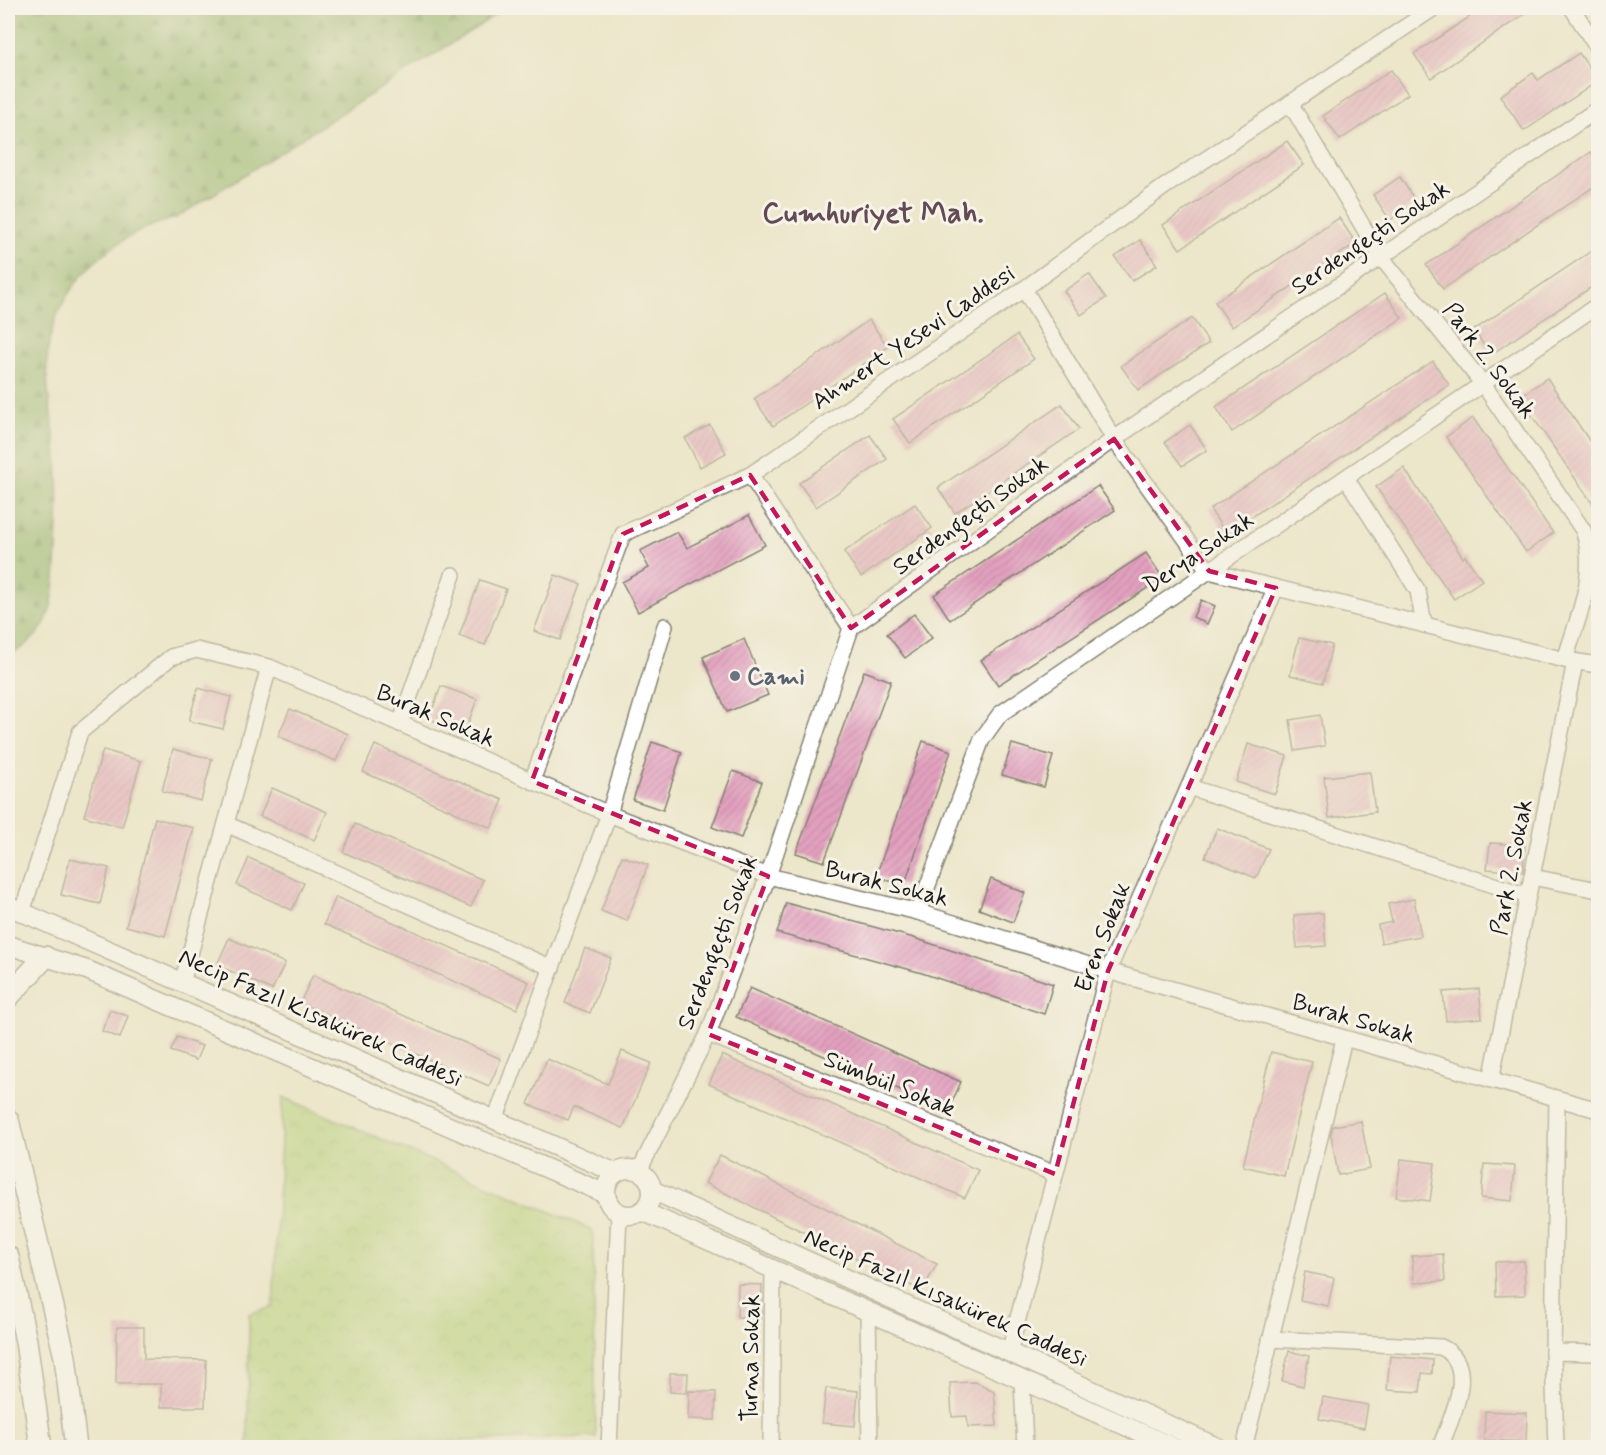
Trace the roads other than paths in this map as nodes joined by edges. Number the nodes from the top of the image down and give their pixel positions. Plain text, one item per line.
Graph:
1 (1434, 8) edge
2 (1572, 8) edge
3 (1599, 49) edge
4 (1290, 103) junction
5 (1599, 109) edge
6 (1381, 257) junction
7 (1024, 289) junction
8 (1599, 306) edge
9 (1483, 384) junction
10 (1114, 439) junction
11 (750, 475) junction
12 (1346, 478) junction
13 (1209, 572) junction
14 (453, 575) dead end
15 (1276, 588) junction
16 (1424, 625) junction
17 (665, 626) dead end
18 (851, 628) junction
19 (1570, 661) junction
20 (1599, 665) edge
21 (269, 667) junction
22 (400, 724) junction
23 (532, 781) junction
24 (1189, 787) junction
25 (609, 814) junction
26 (226, 824) junction
27 (768, 876) junction
28 (1532, 877) junction
29 (1599, 890) edge
30 (1528, 896) junction
31 (15, 909) edge
32 (918, 912) junction
33 (8, 945) edge
34 (45, 957) junction
35 (552, 968) junction
36 (1108, 971) junction
37 (182, 983) junction
38 (8, 997) edge
39 (708, 1034) junction
40 (1344, 1039) junction
41 (1491, 1080) junction
42 (1557, 1099) junction
43 (1599, 1110) edge
44 (8, 1120) edge
45 (495, 1120) junction
46 (639, 1171) junction
47 (616, 1173) junction
48 (1055, 1174) junction
49 (652, 1190) junction
50 (606, 1194) junction
51 (642, 1211) junction
52 (619, 1213) junction
53 (8, 1257) edge
54 (773, 1269) junction
55 (868, 1310) junction
56 (1270, 1339) junction
57 (1553, 1352) junction
58 (1009, 1353) junction
59 (1599, 1353) edge
60 (1022, 1379) junction
61 (41, 1448) edge
62 (76, 1448) edge
63 (609, 1448) edge
64 (771, 1448) edge
65 (870, 1448) edge
66 (1025, 1448) edge
67 (1175, 1448) edge
68 (1219, 1448) edge
69 (1244, 1448) edge
70 (1440, 1448) edge
71 (1556, 1448) edge

1 - 4 street, Ahmert Yesevi Caddesi
2 - 3 street
4 - 6 street, Park 2. Sokak
4 - 7 street, Ahmert Yesevi Caddesi
5 - 6 street, Serdengeçti Sokak
6 - 9 street, Park 2. Sokak
6 - 10 street, Serdengeçti Sokak
7 - 10 street
7 - 11 street, Ahmert Yesevi Caddesi
8 - 9 street, Derya Sokak
9 - 12 street, Derya Sokak
9 - 19 street, Park 2. Sokak
10 - 13 street
10 - 18 street, Serdengeçti Sokak
11 - 18 street
11 - 23 street, Ahmert Yesevi Caddesi
12 - 13 street, Derya Sokak
12 - 16 street
13 - 15 street
13 - 32 street, Derya Sokak
14 - 22 street
15 - 16 street
15 - 24 street, Eren Sokak
16 - 19 street
17 - 25 street
18 - 27 street, Serdengeçti Sokak
19 - 20 street
19 - 28 street, Park 2. Sokak
21 - 22 street, Burak Sokak
21 - 26 street
21 - 31 street, Burak Sokak
22 - 23 street, Burak Sokak
23 - 25 street, Burak Sokak
24 - 30 street
24 - 36 street, Eren Sokak
25 - 27 street, Burak Sokak
25 - 35 street
26 - 35 street
26 - 37 street
27 - 32 street, Burak Sokak
27 - 39 street, Serdengeçti Sokak
28 - 29 street
28 - 30 street, Park 2. Sokak
30 - 41 street, Park 2. Sokak
31 - 37 street, Necip Fazıl Kısakürek Caddesi
32 - 36 street, Burak Sokak
33 - 34 street, Necip Fazıl Kısakürek Caddesi
34 - 38 main road
34 - 50 street, Necip Fazıl Kısakürek Caddesi
35 - 45 street
36 - 40 street, Burak Sokak
36 - 48 street, Eren Sokak
37 - 45 street, Necip Fazıl Kısakürek Caddesi
39 - 46 street, Serdengeçti Sokak
39 - 48 street, Sümbül Sokak
40 - 41 street, Burak Sokak
40 - 56 street
41 - 42 street, Burak Sokak
42 - 43 street, Burak Sokak
42 - 57 street
44 - 62 main road
45 - 47 street, Necip Fazıl Kısakürek Caddesi
46 - 47 street
46 - 49 street
47 - 50 street
48 - 58 street, Eren Sokak
49 - 51 street
49 - 58 street, Necip Fazıl Kısakürek Caddesi
50 - 52 street
51 - 52 street
51 - 54 street, Necip Fazıl Kısakürek Caddesi
52 - 63 street
53 - 61 main road
54 - 55 street, Necip Fazıl Kısakürek Caddesi
54 - 64 street, Turna Sokak
55 - 60 street, Necip Fazıl Kısakürek Caddesi
55 - 65 street
56 - 69 street
56 - 70 street
57 - 59 street
57 - 71 street
58 - 68 street, Necip Fazıl Kısakürek Caddesi
60 - 66 street
60 - 67 street, Necip Fazıl Kısakürek Caddesi

